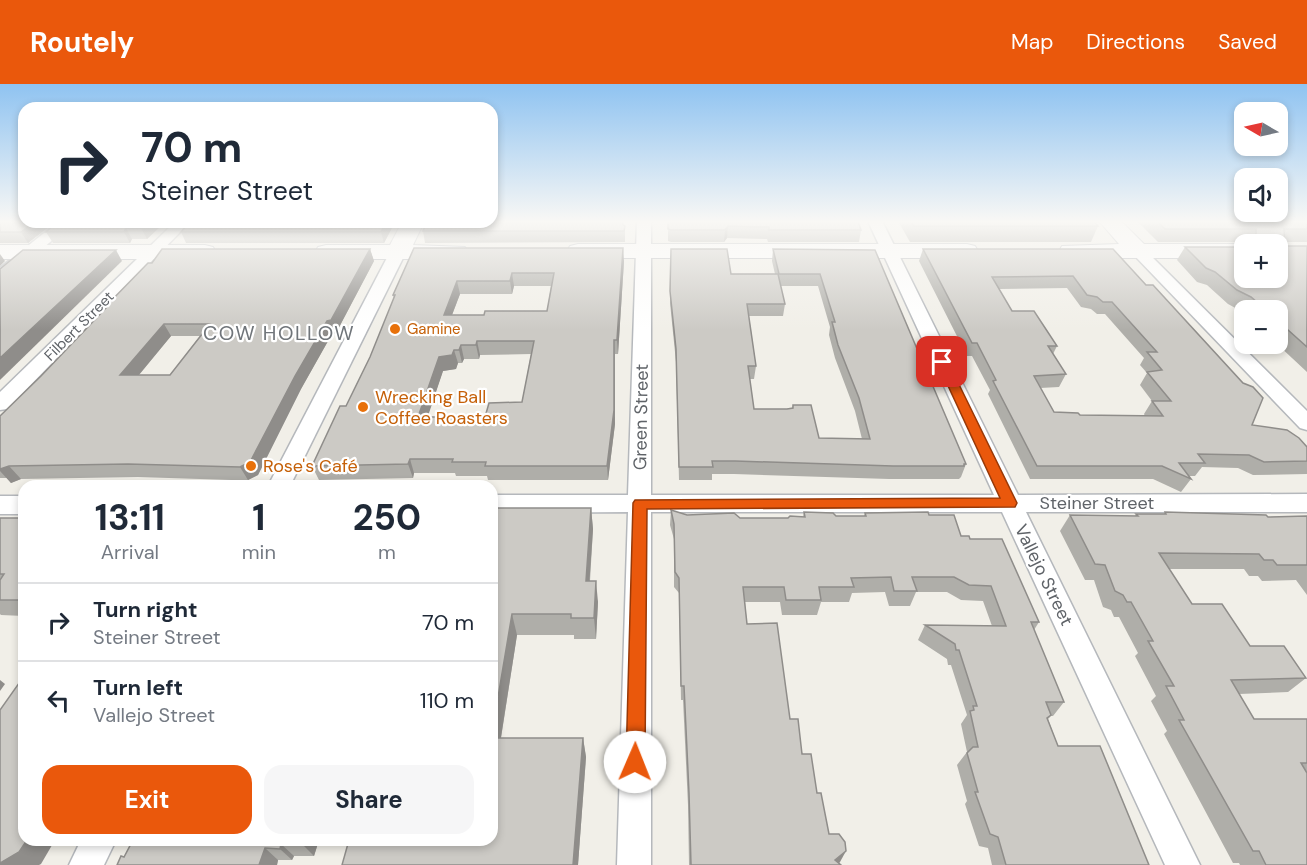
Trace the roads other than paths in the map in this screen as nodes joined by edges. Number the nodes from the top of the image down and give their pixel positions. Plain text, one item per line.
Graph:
1 (23, 257) edge
2 (148, 257) edge
3 (395, 257) edge
4 (644, 257) edge
5 (892, 257) edge
6 (1144, 257) edge
7 (0, 276) edge
8 (0, 404) edge
9 (1307, 423) edge
10 (282, 480) edge
11 (640, 503) junction
12 (1010, 503) junction
13 (1307, 503) edge
14 (498, 504) edge
15 (0, 505) edge
16 (18, 505) edge
17 (96, 846) edge
18 (86, 865) edge
19 (634, 865) edge
20 (1183, 865) edge

1 - 7 street
2 - 8 street, Filbert Street
3 - 10 street
4 - 11 street, Green Street
5 - 12 street, Vallejo Street
6 - 9 street
11 - 12 street, Steiner Street
11 - 14 street, Steiner Street
11 - 19 street, Green Street
12 - 13 street, Steiner Street
12 - 20 street, Vallejo Street
15 - 16 street
17 - 18 street

